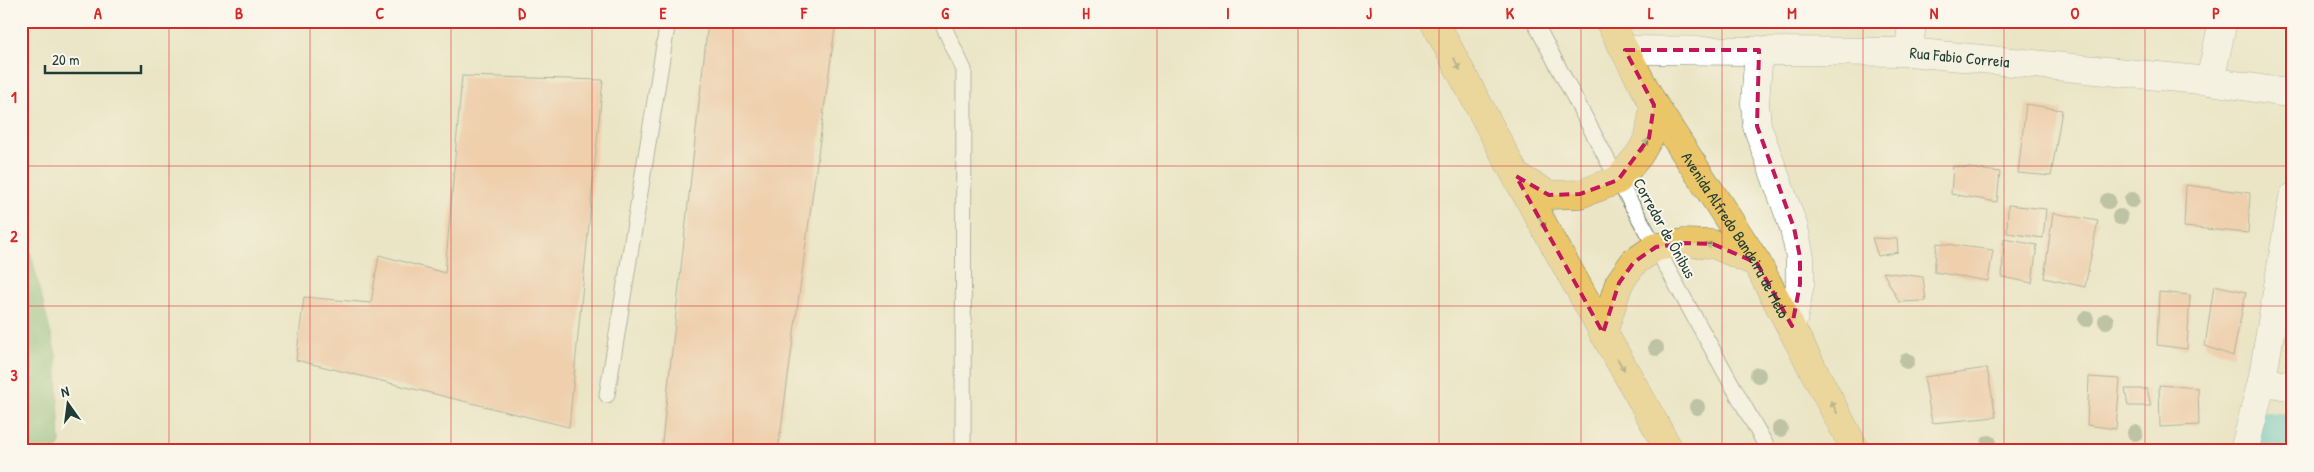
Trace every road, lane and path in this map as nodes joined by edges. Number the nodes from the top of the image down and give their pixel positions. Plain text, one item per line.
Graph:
1 (668, 21) edge
2 (941, 21) edge
3 (1434, 21) edge
4 (1534, 21) edge
5 (1609, 21) edge
6 (1912, 21) edge
7 (2223, 21) edge
8 (1625, 50) junction
9 (1759, 50) junction
10 (1910, 52) junction
11 (2210, 81) junction
12 (2293, 94) edge
13 (1654, 105) junction
14 (1516, 176) junction
15 (1618, 180) junction
16 (2293, 197) edge
17 (1656, 247) junction
18 (1757, 263) junction
19 (1792, 326) junction
20 (1603, 333) junction
21 (2262, 381) junction
22 (2293, 387) edge
23 (607, 396) dead end
24 (963, 451) edge
25 (1670, 451) edge
26 (1769, 451) edge
27 (1856, 451) edge
28 (2244, 451) edge

1 - 23 lane
2 - 24 lane
3 -> 14 highway
4 - 15 lane, Corredor de Ônibus
5 - 8 highway, Avenida Alfredo Bandeira de Melo
6 - 10 street
7 - 11 street
8 - 9 street, Rua Fabio Correia
8 - 13 highway, Avenida Alfredo Bandeira de Melo
9 - 10 street, Rua Fabio Correia
9 - 19 street
10 - 11 street, Rua Fabio Correia
11 - 12 street, Rua Fabio Correia
15 -> 13 highway
13 - 18 highway, Avenida Alfredo Bandeira de Melo
14 - 15 highway
14 -> 20 highway
15 - 17 lane, Corredor de Ônibus
16 - 21 street
18 -> 17 highway
17 - 20 highway
17 - 26 lane, Corredor de Ônibus
18 - 19 highway, Avenida Alfredo Bandeira de Melo
27 -> 19 highway, Avenida Alfredo Bandeira de Melo
20 -> 25 highway
21 - 22 street
21 - 28 street

